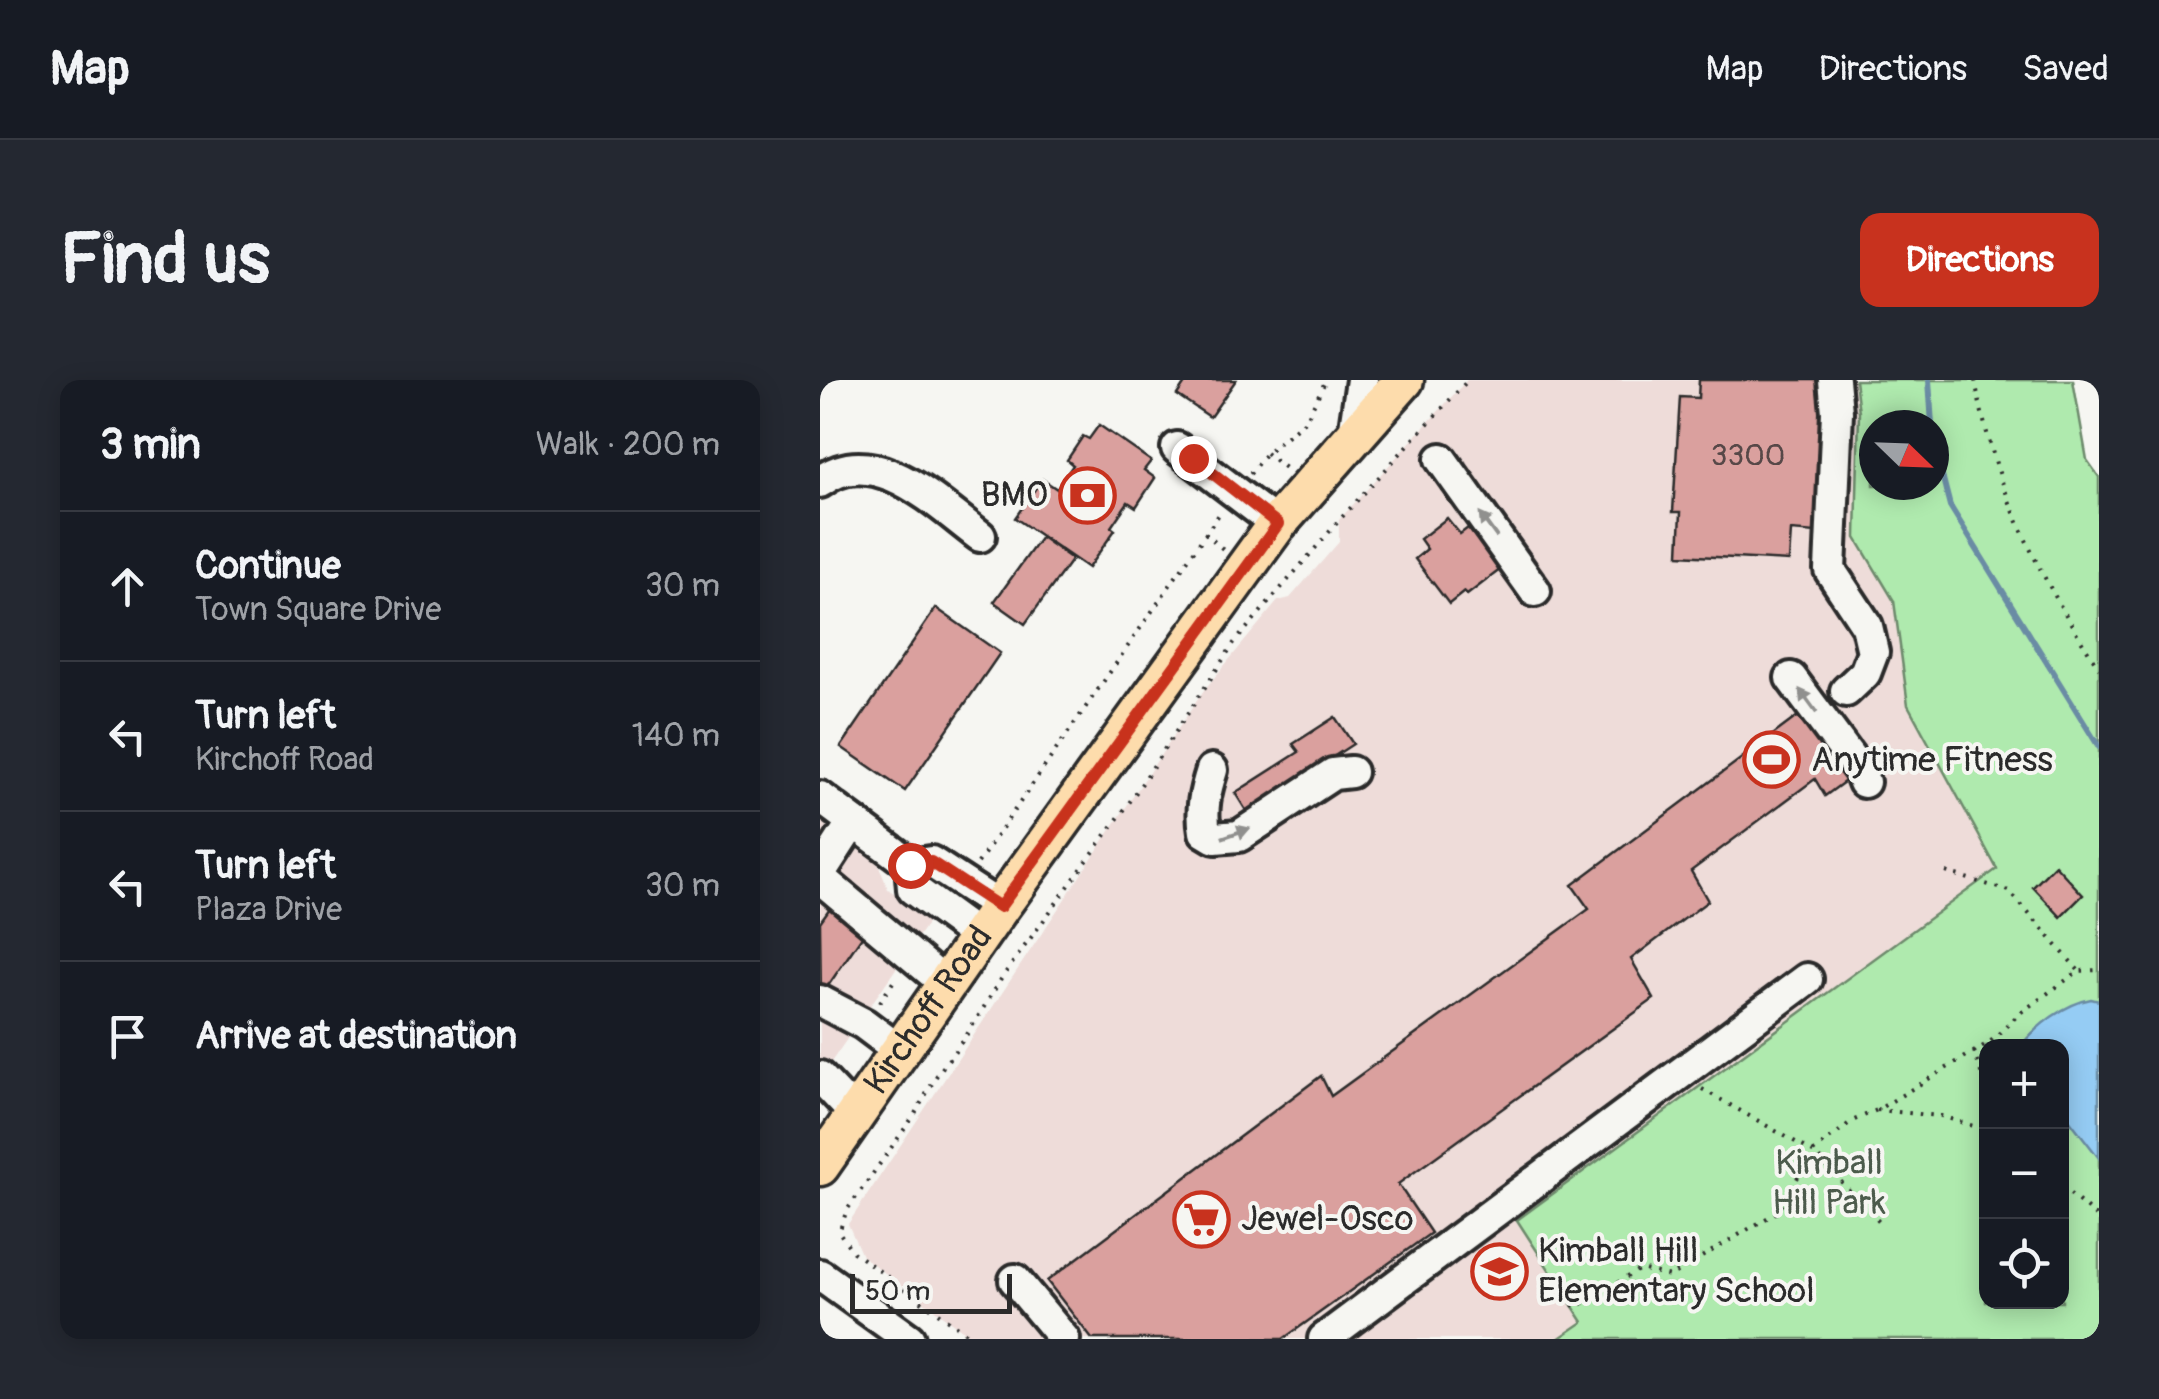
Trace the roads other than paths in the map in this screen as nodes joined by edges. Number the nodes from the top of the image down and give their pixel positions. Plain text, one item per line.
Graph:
1 (1362, 380) edge
2 (1404, 380) edge
3 (1834, 380) edge
4 (1354, 435) junction
5 (1177, 448) dead end
6 (1441, 459) dead end
7 (820, 482) edge
8 (1278, 524) junction
9 (980, 536) dead end
10 (1534, 591) dead end
11 (1791, 678) dead end
12 (1846, 691) dead end
13 (1212, 770) dead end
14 (1351, 772) dead end
15 (1864, 782) dead end
16 (820, 797) edge
17 (853, 822) junction
18 (910, 865) junction
19 (820, 876) edge
20 (990, 922) junction
21 (1806, 979) dead end
22 (946, 984) junction
23 (820, 1002) edge
24 (900, 1050) junction
25 (820, 1077) edge
26 (856, 1115) junction
27 (820, 1166) edge
28 (820, 1275) edge
29 (1016, 1280) dead end
30 (909, 1339) edge
31 (1064, 1339) edge
32 (1324, 1339) edge

1 - 4 street
2 - 4 main road, Kirchoff Road
3 - 12 street
4 - 8 main road, Kirchoff Road
5 - 8 street
10 -> 6 street
7 - 9 street
8 - 20 main road, Kirchoff Road
15 -> 11 street
13 -> 14 street
16 - 17 street
17 - 18 street
17 - 19 street
18 - 20 street
18 - 20 street
19 - 22 street
20 - 22 main road, Kirchoff Road
21 - 32 street
22 - 24 main road, Kirchoff Road
23 - 24 street
24 - 26 main road, Kirchoff Road
25 - 26 street
26 - 27 main road, Kirchoff Road
28 - 30 street
29 - 31 street

